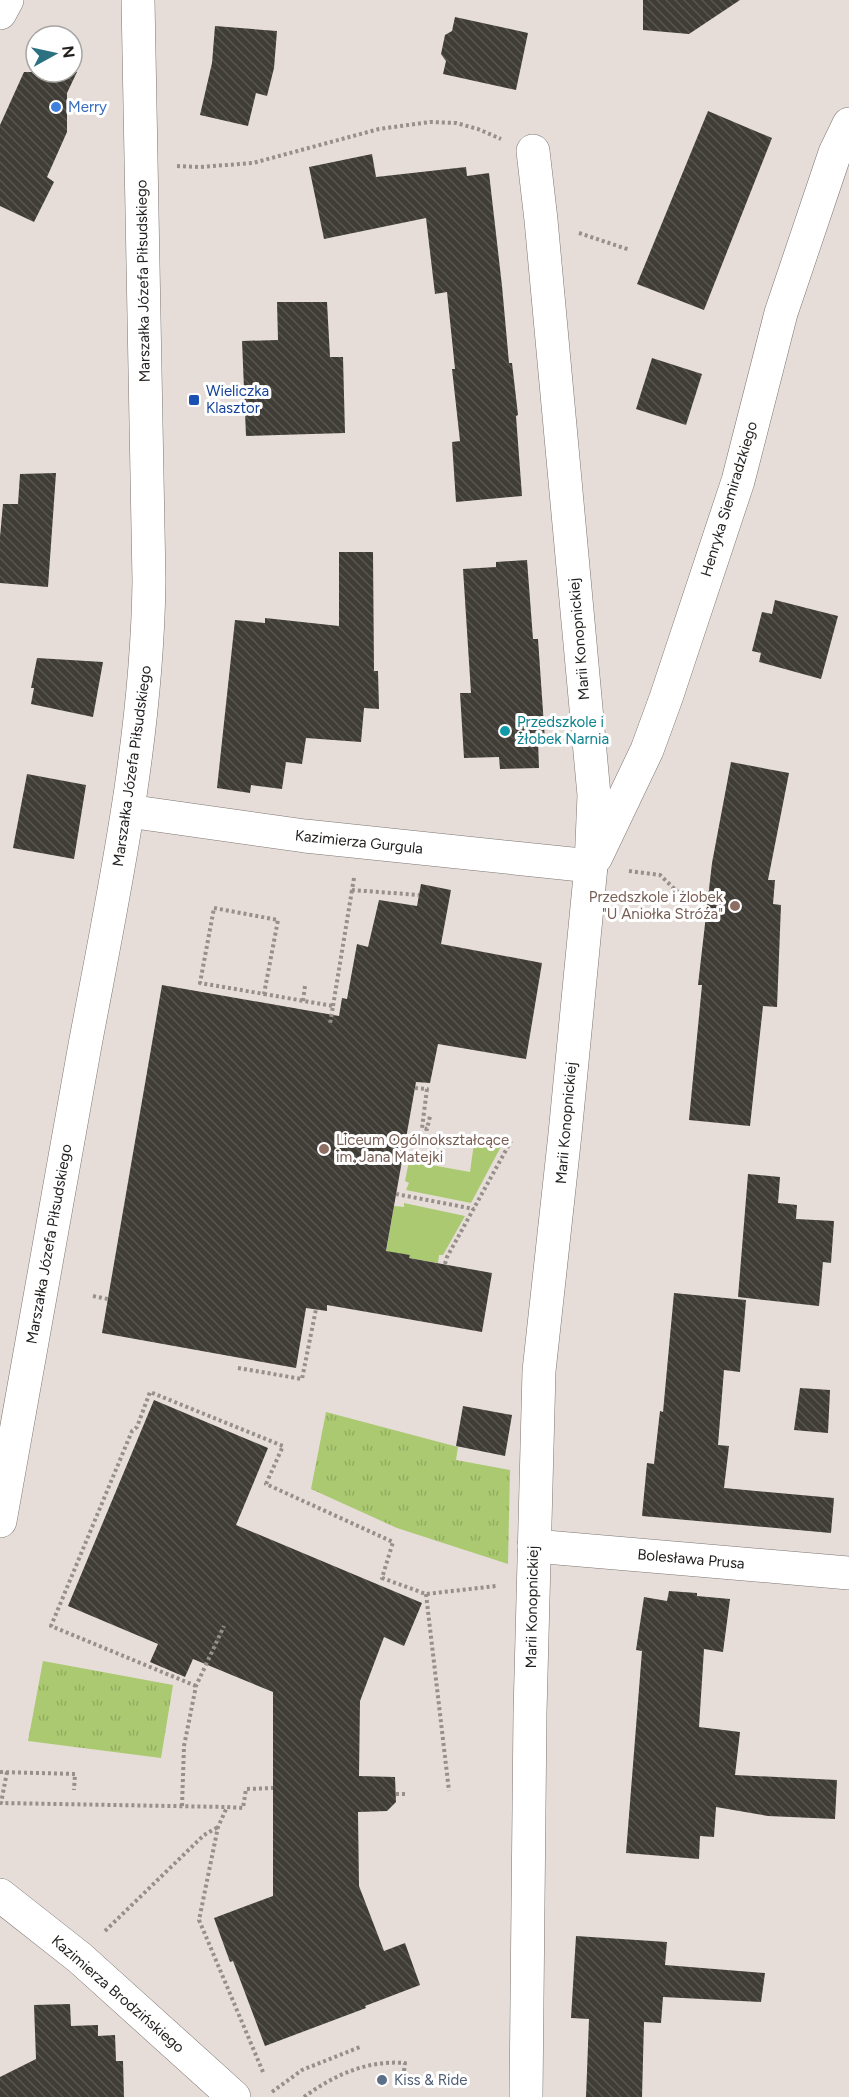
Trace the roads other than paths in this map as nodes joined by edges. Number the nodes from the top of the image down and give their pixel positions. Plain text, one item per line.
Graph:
1 (7, 0) edge
2 (138, 0) edge
3 (0, 13) edge
4 (849, 124) edge
5 (519, 146) road end
6 (128, 811) junction
7 (591, 866) junction
8 (0, 1521) edge
9 (534, 1546) junction
10 (849, 1573) edge
11 (0, 1895) edge
12 (234, 2097) edge
13 (526, 2097) edge

1 - 3 street
2 - 6 street, Marszałka Józefa Piłsudskiego
4 - 7 street, Henryka Siemiradzkiego
5 - 7 street, Marii Konopnickiej
6 - 7 street, Kazimierza Gurgula
6 - 8 street, Marszałka Józefa Piłsudskiego
7 - 9 street, Marii Konopnickiej
9 - 10 street, Bolesława Prusa
9 - 13 street, Marii Konopnickiej
11 - 12 street, Kazimierza Brodzińskiego

